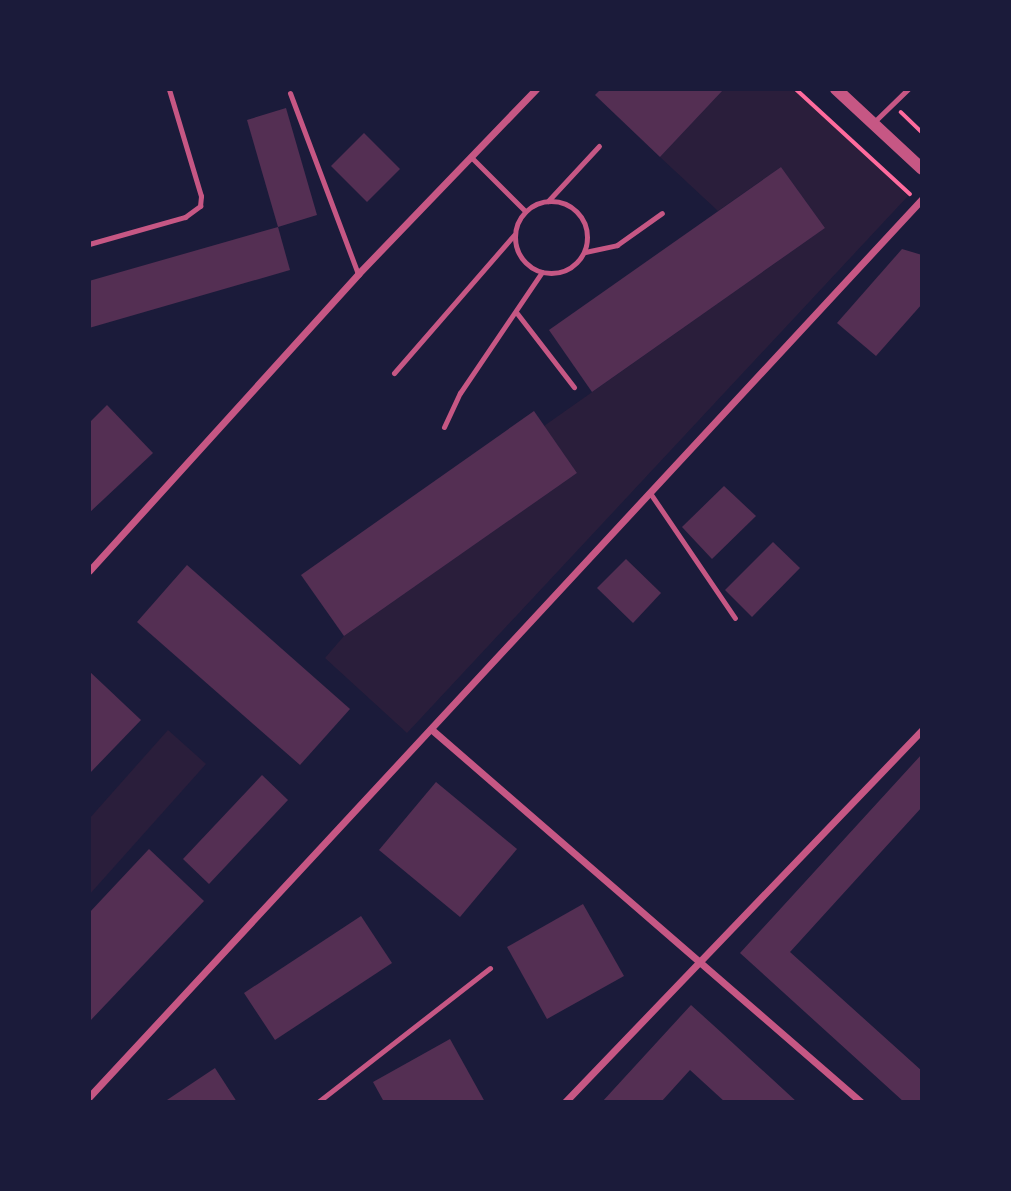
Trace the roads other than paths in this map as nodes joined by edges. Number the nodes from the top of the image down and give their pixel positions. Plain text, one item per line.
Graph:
1 (169, 89) edge
2 (536, 89) edge
3 (836, 89) edge
4 (908, 89) edge
5 (290, 93) dead end
6 (873, 123) junction
7 (600, 146) dead end
8 (472, 159) junction
9 (922, 169) edge
10 (548, 201) junction
11 (920, 201) edge
12 (526, 211) junction
13 (662, 213) dead end
14 (515, 234) junction
15 (89, 244) edge
16 (585, 252) junction
17 (542, 272) junction
18 (358, 274) junction
19 (516, 312) junction
20 (394, 373) dead end
21 (574, 387) dead end
22 (444, 427) dead end
23 (650, 493) junction
24 (89, 570) edge
25 (735, 618) dead end
26 (431, 729) junction
27 (922, 730) edge
28 (700, 962) junction
29 (490, 968) dead end
30 (89, 1097) edge
31 (318, 1102) edge
32 (565, 1102) edge
33 (861, 1102) edge

1 - 15 lane
2 - 8 street
3 - 6 street
4 - 6 lane
5 - 18 lane
6 - 9 street
7 - 10 lane
8 - 12 lane
8 - 18 street
10 - 12 lane
10 - 16 lane
11 - 23 street
12 - 14 lane
13 - 16 lane
14 - 17 lane
14 - 20 lane
16 - 17 lane
17 - 19 lane
18 - 24 street
19 - 21 lane
19 - 22 lane
23 - 25 lane
23 - 26 street
26 - 28 street
26 - 30 street
27 - 28 street
28 - 32 street
28 - 33 street
29 - 31 lane

